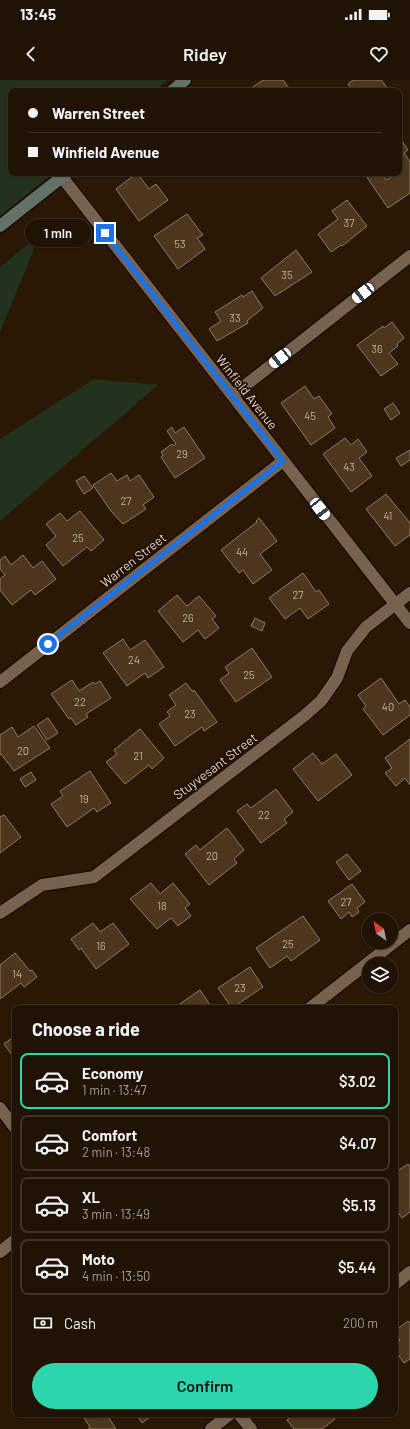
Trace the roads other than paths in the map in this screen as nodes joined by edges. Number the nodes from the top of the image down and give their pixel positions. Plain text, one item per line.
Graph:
1 (185, 80) edge
2 (176, 88) edge
3 (63, 176) edge
4 (65, 176) edge
5 (0, 226) edge
6 (410, 256) edge
7 (233, 395) junction
8 (283, 461) junction
9 (410, 593) edge
10 (395, 604) junction
11 (410, 623) edge
12 (0, 682) edge
13 (0, 913) edge
14 (410, 930) edge
15 (314, 1005) edge
16 (0, 1108) edge
17 (12, 1124) edge
18 (12, 1242) edge
19 (0, 1252) edge
20 (410, 1272) edge
21 (398, 1282) edge
22 (226, 1417) edge
23 (241, 1417) edge
24 (211, 1429) edge
25 (251, 1429) edge

1 - 2 main road
3 - 5 main road
4 - 7 street, Winfield Avenue
6 - 7 street
7 - 8 street, Winfield Avenue
8 - 10 street, Winfield Avenue
8 - 12 street, Warren Street
9 - 10 street, Stuyvesant Street
10 - 11 street, Winfield Avenue
10 - 13 street, Stuyvesant Street
14 - 15 street
16 - 17 street
18 - 19 street
20 - 21 street
22 - 24 street
23 - 25 street

